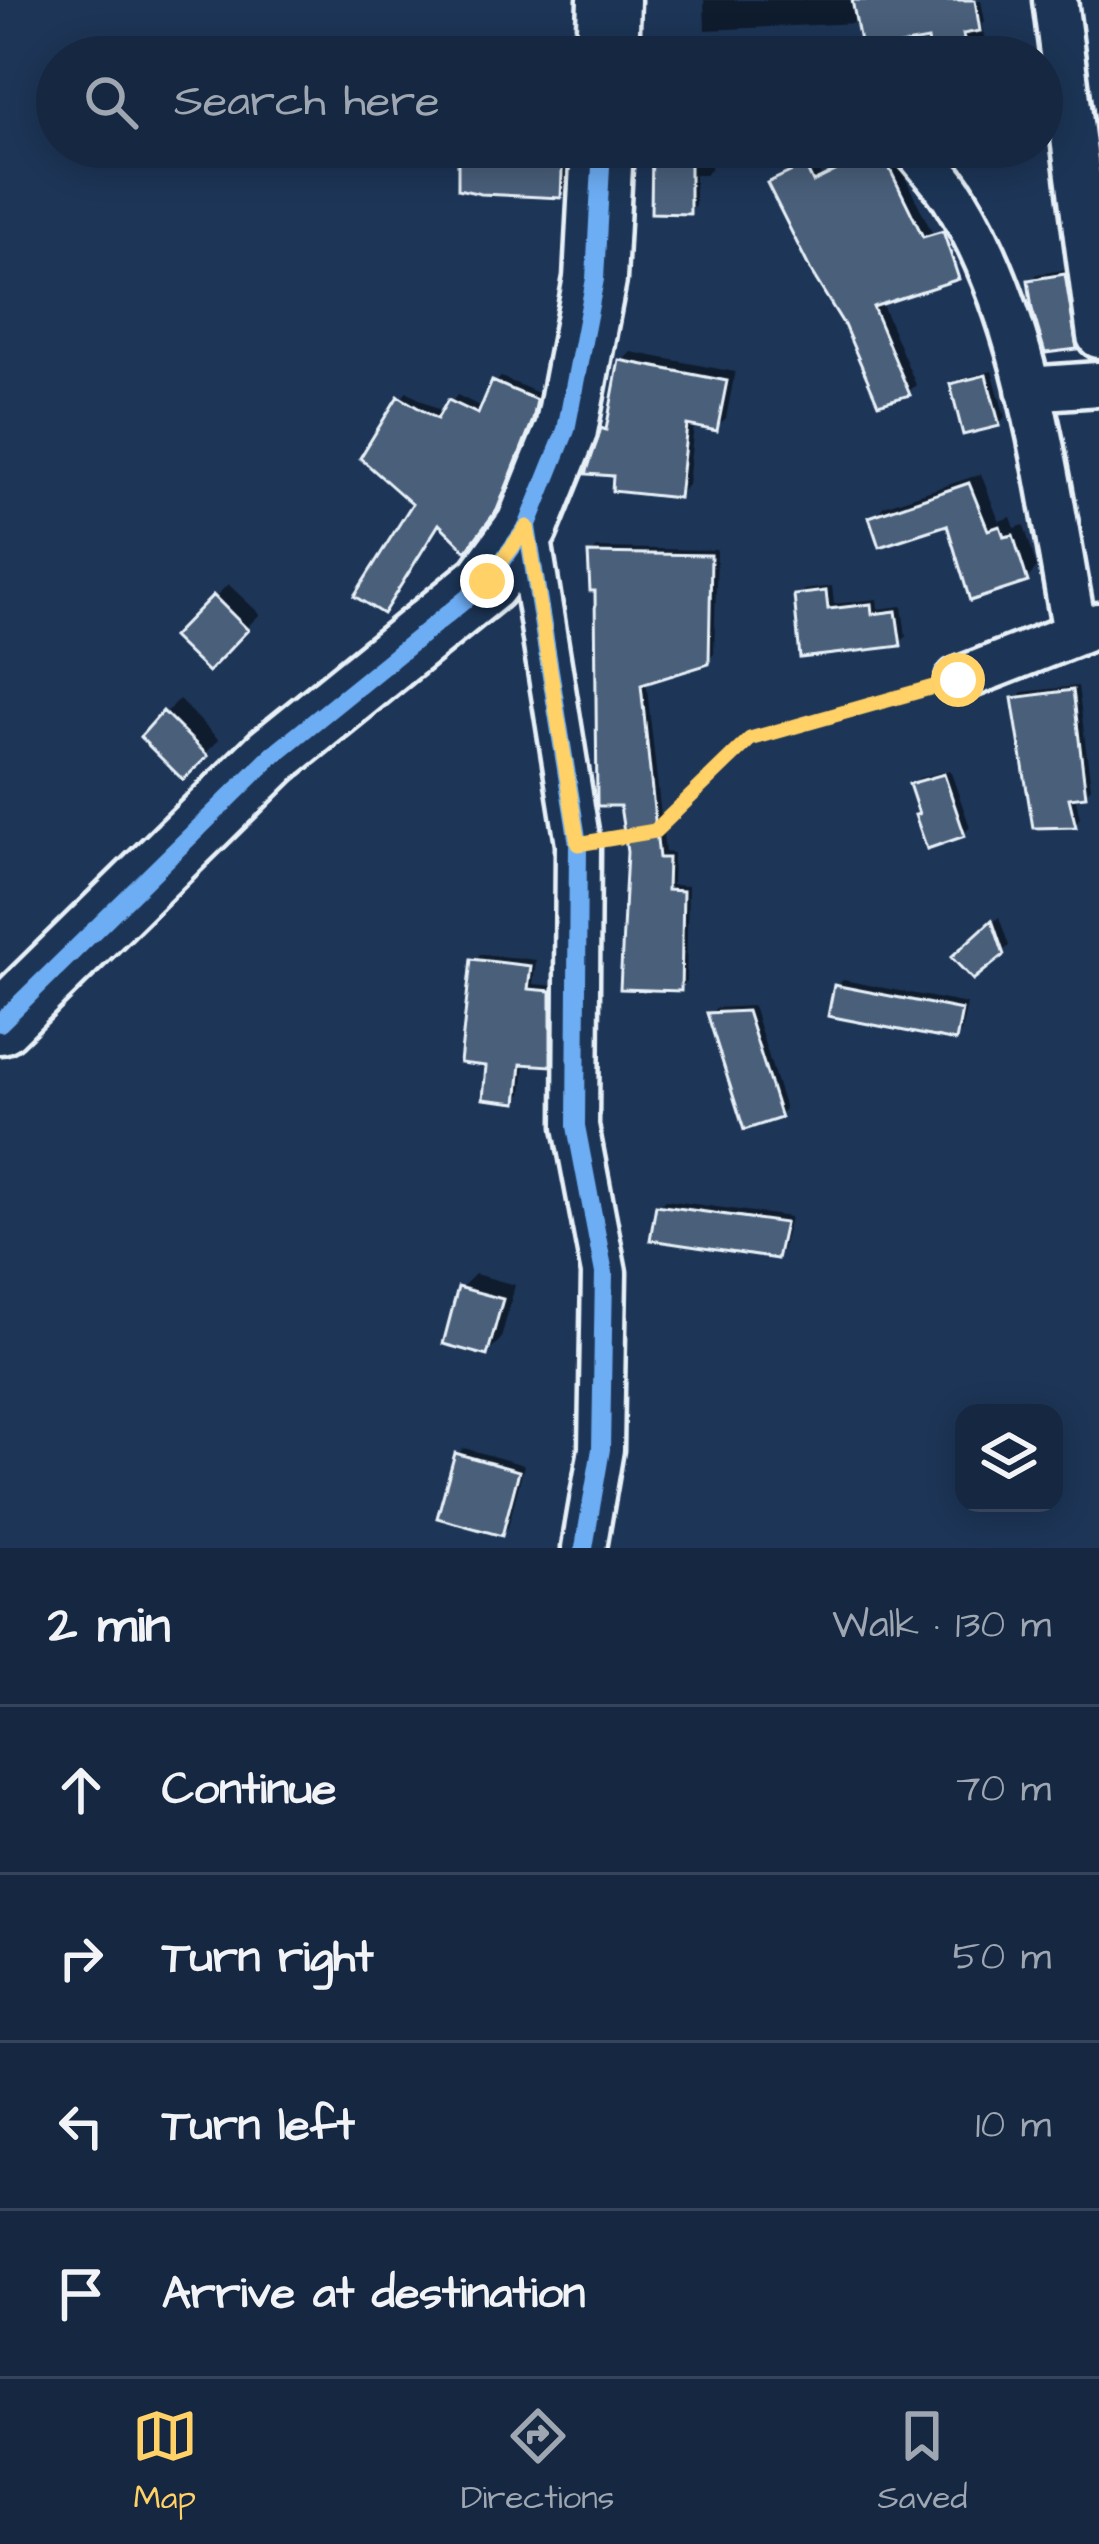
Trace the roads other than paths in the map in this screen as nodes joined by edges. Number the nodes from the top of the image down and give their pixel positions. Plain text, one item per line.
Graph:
1 (610, 0) edge
2 (1055, 0) edge
3 (608, 36) edge
4 (1060, 36) edge
5 (1063, 61) edge
6 (601, 168) edge
7 (930, 168) edge
8 (1099, 336) edge
9 (1099, 384) edge
10 (1028, 389) junction
11 (527, 527) junction
12 (1087, 628) edge
13 (958, 680) road end
14 (0, 1024) edge
15 (584, 1548) edge

1 - 3 street
2 - 4 street
5 - 8 street
6 - 11 street
7 - 10 street
9 - 10 street
10 - 12 street
11 - 14 street
11 - 15 street
12 - 13 street

